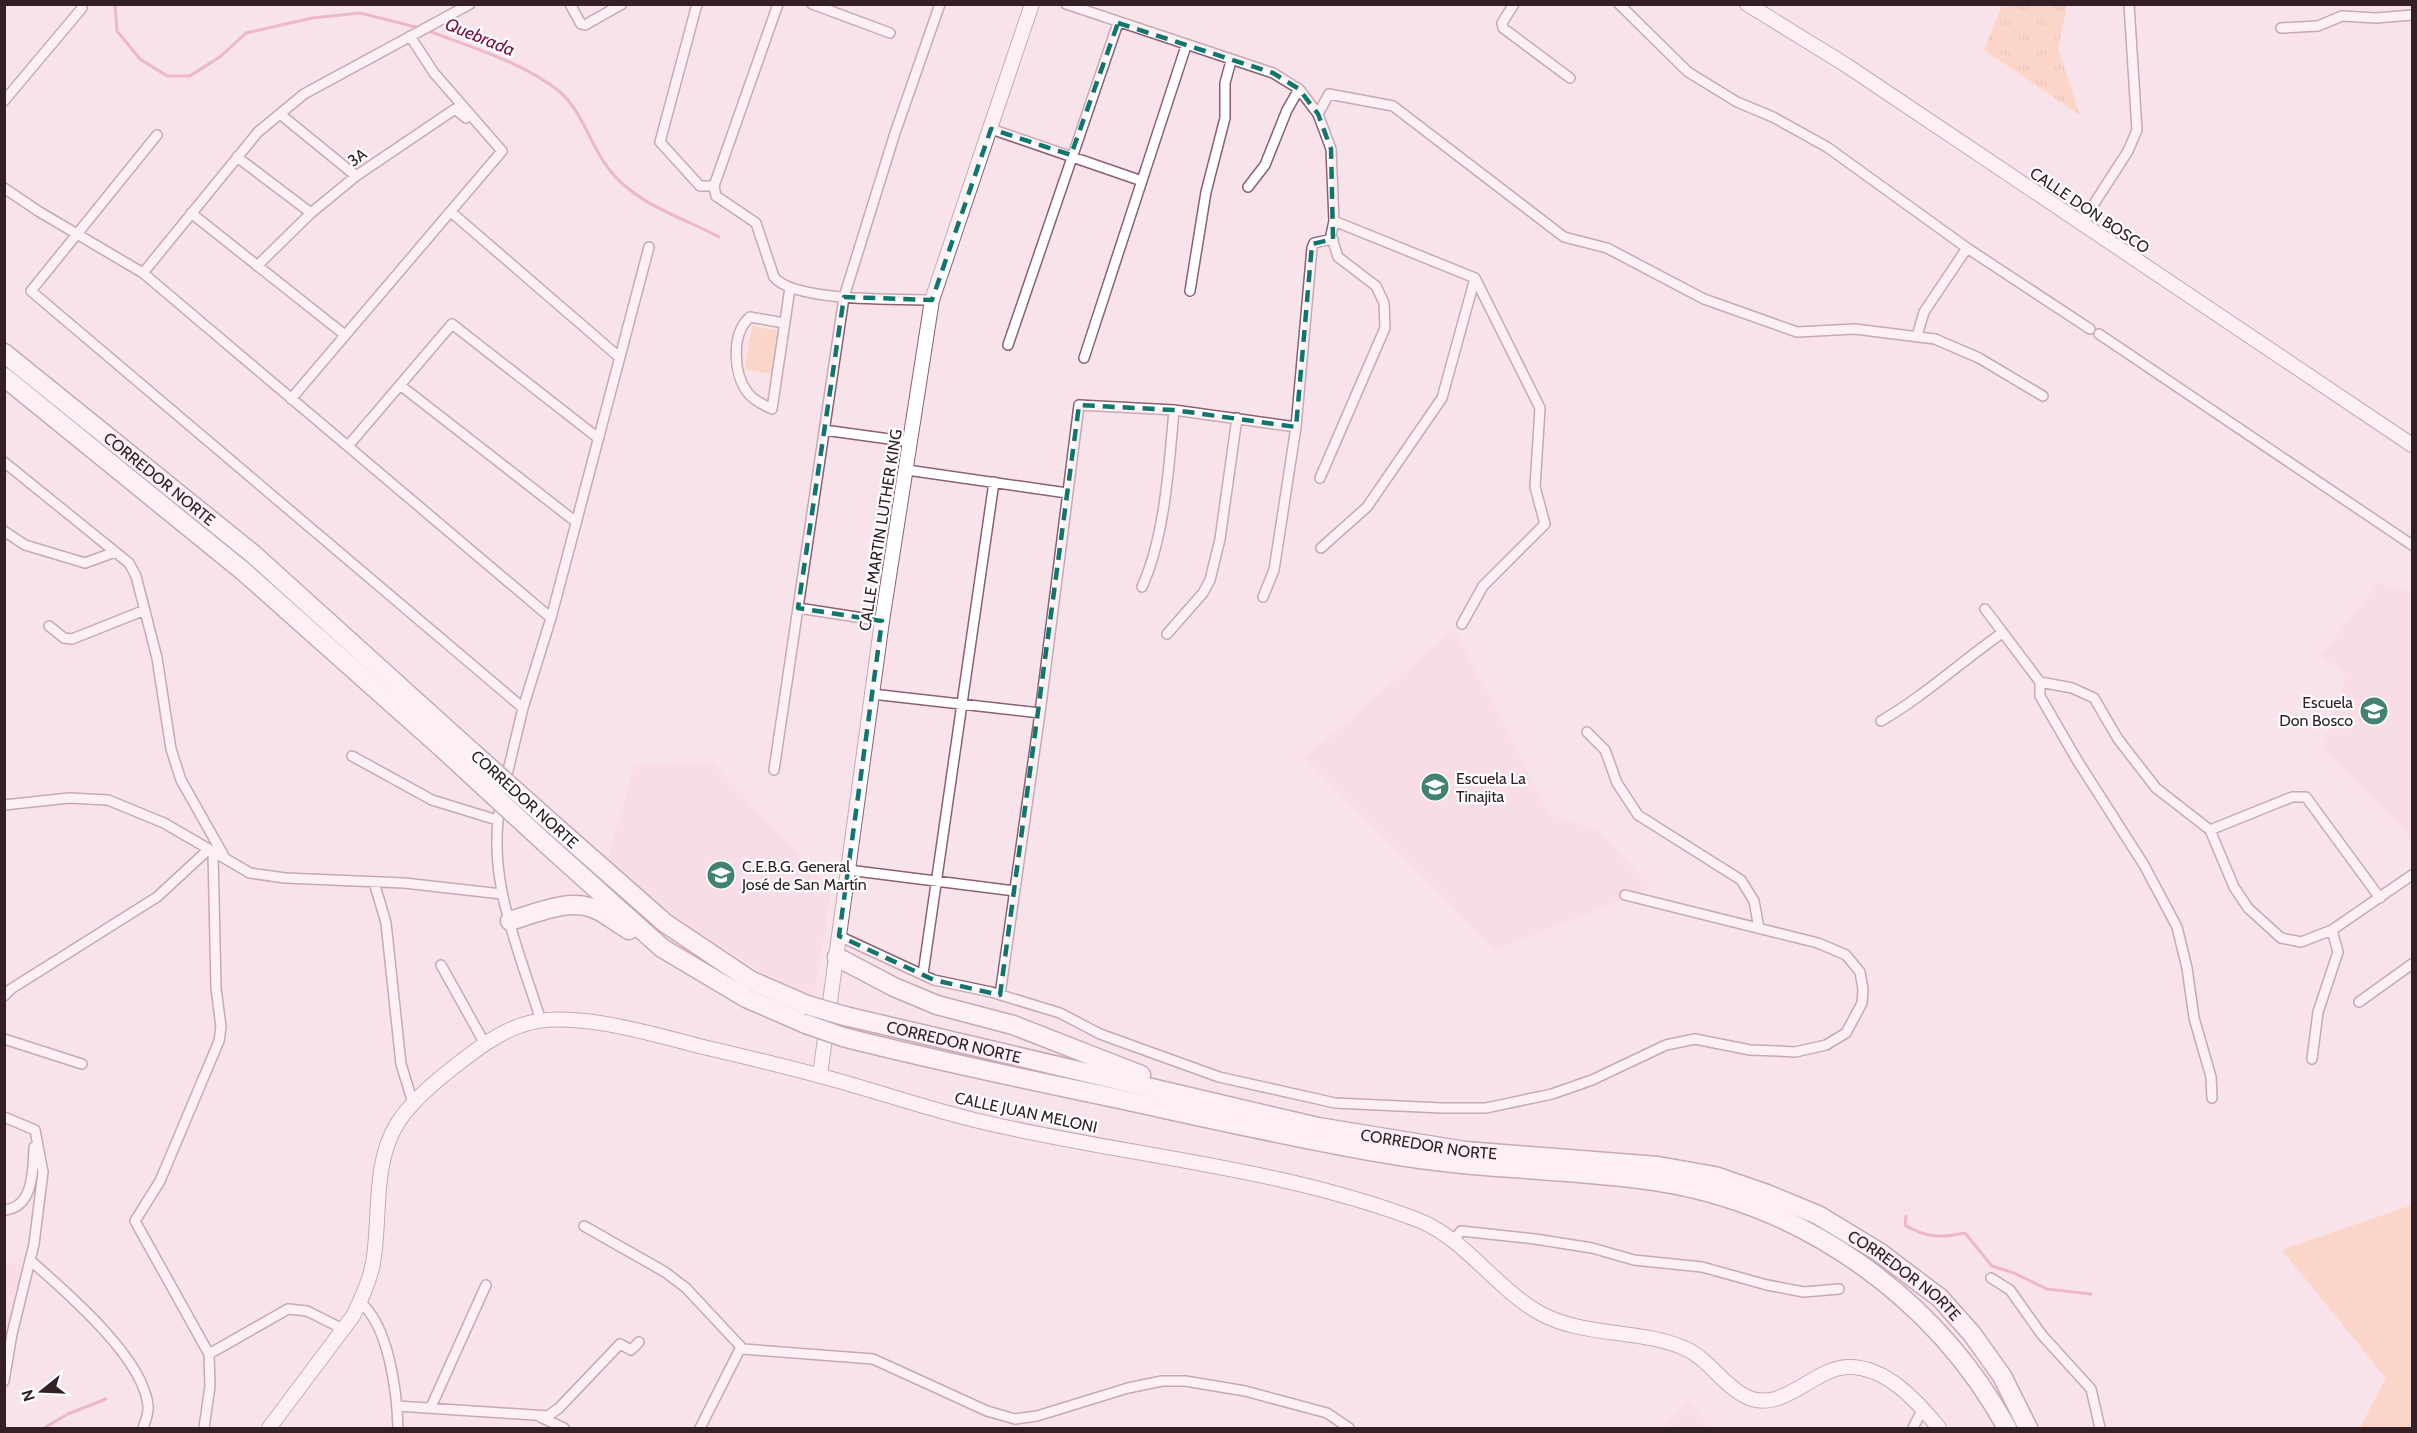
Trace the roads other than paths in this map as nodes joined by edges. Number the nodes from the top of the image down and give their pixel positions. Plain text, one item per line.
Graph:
1 (470, 4) edge
2 (570, 4) edge
3 (622, 4) edge
4 (697, 4) edge
5 (778, 4) edge
6 (812, 4) edge
7 (940, 4) edge
8 (1032, 4) edge
9 (1066, 4) edge
10 (1514, 4) edge
11 (1619, 4) edge
12 (1747, 4) edge
13 (2129, 4) edge
14 (82, 8) dead end
15 (2412, 15) edge
16 (1118, 23) junction
17 (2281, 28) dead end
18 (890, 33) dead end
19 (412, 35) junction
20 (1186, 46) junction
21 (1231, 60) junction
22 (1570, 78) dead end
23 (1299, 89) junction
24 (4, 101) edge
25 (280, 114) junction
26 (1318, 114) junction
27 (991, 129) junction
28 (484, 132) junction
29 (157, 135) dead end
30 (1071, 155) junction
31 (237, 157) junction
32 (356, 176) junction
33 (1142, 181) junction
34 (714, 186) junction
35 (1248, 187) dead end
36 (4, 188) edge
37 (451, 212) junction
38 (191, 213) junction
39 (311, 213) junction
40 (1334, 221) junction
41 (2081, 224) junction
42 (78, 233) junction
43 (1333, 239) junction
44 (649, 247) dead end
45 (1967, 248) junction
46 (257, 266) junction
47 (143, 273) junction
48 (1475, 278) junction
49 (790, 288) junction
50 (1190, 291) dead end
51 (844, 297) junction
52 (932, 300) junction
53 (784, 323) junction
54 (2090, 328) dead end
55 (2099, 334) dead end
56 (345, 335) junction
57 (1917, 336) junction
58 (1008, 345) dead end
59 (4, 353) edge
60 (619, 357) junction
61 (1084, 358) dead end
62 (4, 377) edge
63 (400, 385) junction
64 (2043, 396) dead end
65 (291, 399) junction
66 (1174, 410) junction
67 (1238, 418) junction
68 (1296, 427) junction
69 (824, 430) junction
70 (598, 438) junction
71 (911, 442) junction
72 (348, 446) junction
73 (2412, 446) edge
74 (4, 462) edge
75 (907, 470) junction
76 (1320, 478) dead end
77 (994, 482) junction
78 (1067, 493) junction
79 (576, 522) junction
80 (4, 531) edge
81 (2412, 545) edge
82 (1321, 548) dead end
83 (115, 552) junction
84 (1142, 587) dead end
85 (1263, 597) dead end
86 (798, 608) junction
87 (1984, 609) dead end
88 (145, 610) junction
89 (551, 618) junction
90 (882, 621) junction
91 (1462, 624) dead end
92 (49, 626) dead end
93 (2002, 633) junction
94 (1167, 634) dead end
95 (2040, 682) junction
96 (872, 694) junction
97 (963, 704) junction
98 (523, 708) junction
99 (1040, 713) junction
100 (1881, 721) dead end
101 (1587, 732) dead end
102 (446, 740) junction
103 (352, 756) dead end
104 (774, 770) dead end
105 (4, 806) edge
106 (497, 820) junction
107 (2210, 830) junction
108 (211, 850) junction
109 (226, 859) junction
110 (848, 870) junction
111 (2412, 874) edge
112 (937, 881) junction
113 (374, 882) junction
114 (1015, 891) junction
115 (502, 894) junction
116 (1625, 895) dead end
117 (2380, 898) junction
118 (510, 921) junction
119 (1758, 928) junction
120 (2332, 930) junction
121 (839, 936) junction
122 (662, 948) junction
123 (837, 957) junction
124 (2412, 964) edge
125 (441, 965) dead end
126 (923, 974) junction
127 (1000, 995) junction
128 (4, 996) edge
129 (2359, 1002) dead end
130 (541, 1021) junction
131 (4, 1039) edge
132 (484, 1044) junction
133 (2312, 1059) dead end
134 (82, 1064) dead end
135 (820, 1076) junction
136 (1195, 1097) junction
137 (2212, 1098) dead end
138 (413, 1103) junction
139 (4, 1117) edge
140 (35, 1130) junction
141 (4, 1210) edge
142 (584, 1226) dead end
143 (1453, 1241) junction
144 (30, 1260) junction
145 (1991, 1278) dead end
146 (486, 1285) dead end
147 (1839, 1289) dead end
148 (360, 1302) junction
149 (343, 1329) junction
150 (639, 1342) dead end
151 (741, 1347) junction
152 (209, 1354) junction
153 (2002, 1376) junction
154 (4, 1381) edge
155 (1989, 1395) junction
156 (397, 1406) junction
157 (432, 1407) junction
158 (1922, 1410) junction
159 (538, 1416) junction
160 (142, 1428) edge
161 (204, 1428) edge
162 (269, 1428) edge
163 (398, 1428) edge
164 (564, 1428) edge
165 (700, 1428) edge
166 (1349, 1428) edge
167 (1913, 1428) edge
168 (1940, 1428) edge
169 (2000, 1428) edge
170 (2007, 1428) edge
171 (2028, 1428) edge
172 (2037, 1428) edge
173 (2100, 1428) edge

1 - 19 street
2 - 3 street
4 - 34 street
5 - 34 street
6 - 18 street
7 - 51 street
8 - 27 main road, CALLE MARTIN LUTHER KING
9 - 16 street
10 - 22 street
11 - 45 street
12 - 41 main road, CALLE DON BOSCO
13 - 41 street
14 - 24 street
15 - 17 street
16 - 20 street
16 - 30 street
19 - 25 street
19 - 28 street
20 - 21 street
20 - 33 street
21 - 23 street
21 - 50 street
23 - 26 street
23 - 35 street
25 - 31 street
25 - 32 street
26 - 40 street
26 - 57 street
27 - 30 street
27 - 52 main road, CALLE MARTIN LUTHER KING
28 - 32 street, 3A
28 - 37 street
29 - 42 street
30 - 33 street
30 - 58 street
31 - 38 street
31 - 39 street
32 - 39 street, 3A
33 - 61 street
34 - 49 street
36 - 42 street
37 - 56 street
37 - 60 street
38 - 46 street
38 - 47 street
39 - 46 street, 3A
40 - 43 street
40 - 48 street
41 - 73 main road, CALLE DON BOSCO
42 - 47 street
42 - 98 street
43 - 68 street
43 - 76 street
44 - 60 street
45 - 54 street
45 - 57 street
46 - 56 street
47 - 65 street
48 - 82 street
48 - 91 street
49 - 51 street
49 - 53 street
51 - 52 street
51 - 69 street
52 - 71 main road, CALLE MARTIN LUTHER KING
53 - 53 street
55 - 81 street
56 - 65 street
57 - 64 street
59 - 102 highway, CORREDOR NORTE
60 - 70 street
62 - 102 highway, CORREDOR NORTE
63 - 70 street
63 - 72 street
63 - 79 street
65 - 72 street
66 - 67 street
66 - 78 street
66 - 84 street
67 - 68 street
67 - 94 street
68 - 85 street
69 - 71 street
69 - 86 street
70 - 79 street
71 - 75 main road, CALLE MARTIN LUTHER KING
72 - 89 street
74 - 83 street
75 - 77 street
75 - 90 main road, CALLE MARTIN LUTHER KING
77 - 78 street
77 - 97 street
78 - 99 street
79 - 89 street
80 - 83 street
83 - 88 street
86 - 90 street
86 - 104 street
87 - 93 street
88 - 92 street
88 - 109 street
89 - 98 street
90 - 96 main road, CALLE MARTIN LUTHER KING
93 - 95 street
93 - 100 street
95 - 107 street
95 - 137 street
96 - 97 street
96 - 110 main road, CALLE MARTIN LUTHER KING
97 - 99 street
97 - 112 street
98 - 106 street
99 - 114 street
101 - 119 street
102 - 122 highway, CORREDOR NORTE, bridge
102 - 136 highway, CORREDOR NORTE, bridge
103 - 106 street
105 - 108 street
106 - 115 street
107 - 117 street
107 - 120 street
108 - 109 street
108 - 128 street
108 - 152 street
109 - 113 street
110 - 112 street
110 - 121 main road, CALLE MARTIN LUTHER KING
111 - 117 street
112 - 114 street
112 - 126 street
113 - 115 street
113 - 138 street
114 - 127 street
115 - 118 street
116 - 119 street
117 - 120 street
118 - 122 highway
118 - 130 street
119 - 127 street
120 - 133 street
121 - 123 main road, CALLE MARTIN LUTHER KING
121 - 126 street
122 - 155 highway, CORREDOR NORTE, bridge
123 - 135 main road, CALLE MARTIN LUTHER KING
123 - 136 highway
124 - 129 street
125 - 132 street
126 - 127 street
130 - 132 main road, CALLE JUAN MELONI
130 - 135 main road, CALLE JUAN MELONI
131 - 134 street
132 - 138 main road, CALLE JUAN MELONI
135 - 143 main road, CALLE JUAN MELONI
136 - 153 highway, CORREDOR NORTE
138 - 148 main road, CALLE JUAN MELONI
139 - 140 street
140 - 141 street
140 - 144 street
142 - 151 street
143 - 147 street
143 - 158 main road, CALLE JUAN MELONI
144 - 154 street
144 - 160 street
145 - 173 street
146 - 157 street
148 - 149 main road, CALLE JUAN MELONI
148 - 156 street
149 - 152 street
149 - 162 main road, CALLE JUAN MELONI
150 - 159 street
151 - 165 street
151 - 166 street
152 - 161 street
153 - 171 highway, CORREDOR NORTE
153 - 172 highway
155 - 169 highway
155 - 170 highway, CORREDOR NORTE
156 - 157 street
156 - 163 street
157 - 159 street
158 - 167 street
158 - 168 main road, CALLE JUAN MELONI
159 - 164 street

